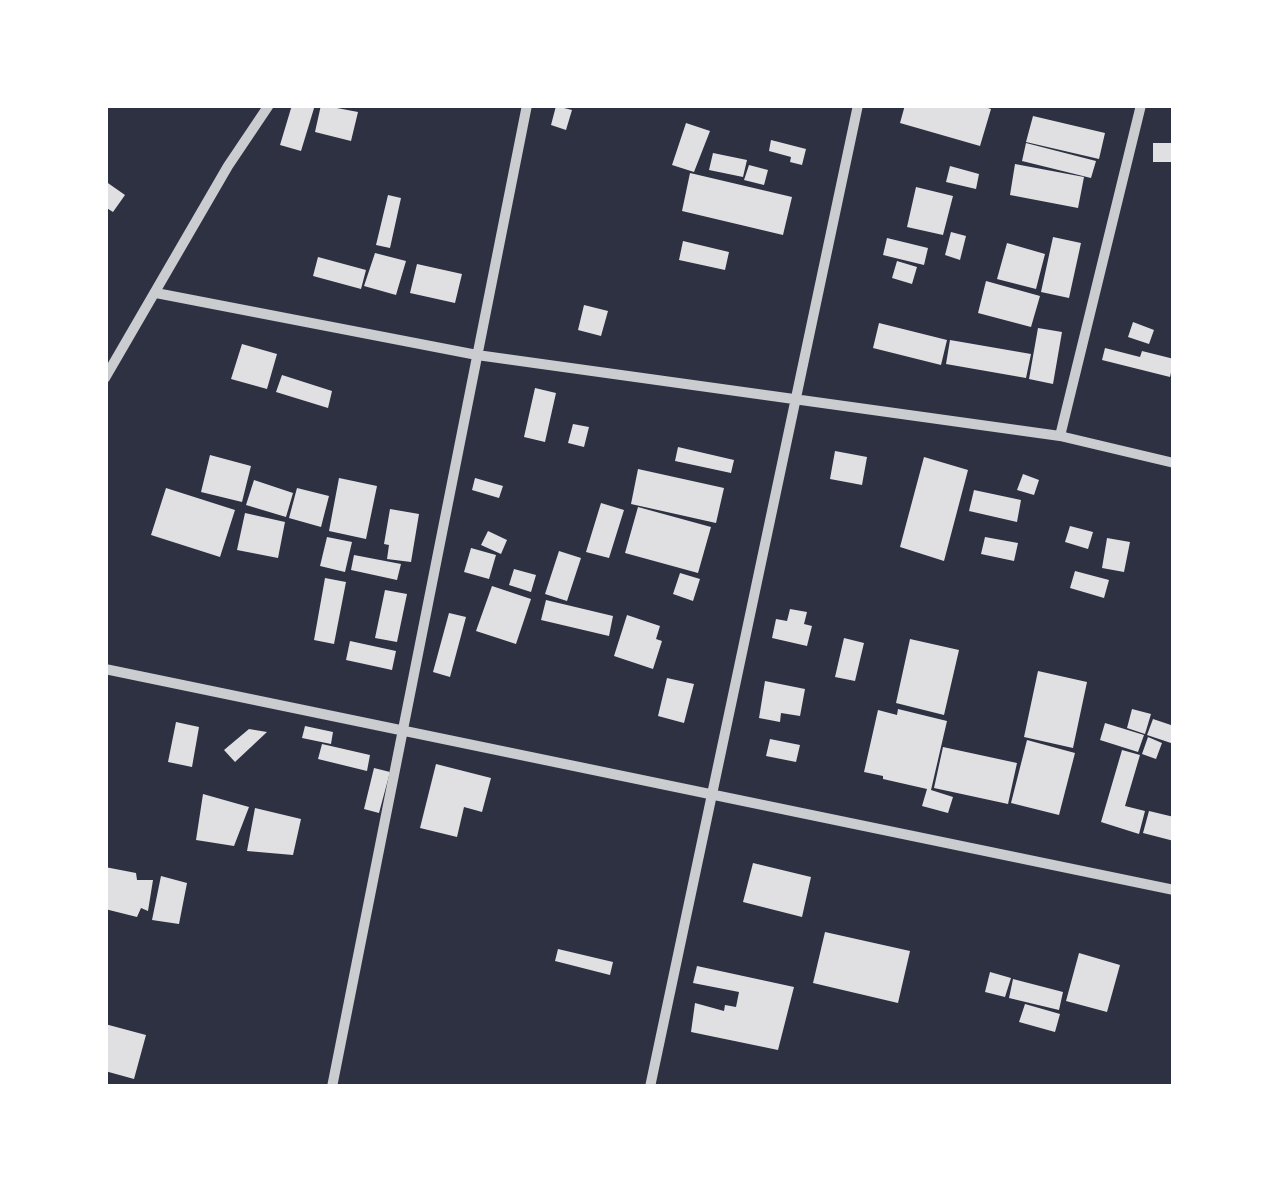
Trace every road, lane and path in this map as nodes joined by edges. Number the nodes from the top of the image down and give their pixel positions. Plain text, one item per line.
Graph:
1 (268, 105) edge
2 (528, 105) edge
3 (858, 105) edge
4 (1141, 105) edge
5 (156, 293) junction
6 (477, 355) junction
7 (105, 378) edge
8 (797, 398) junction
9 (1060, 436) junction
10 (1174, 462) edge
11 (105, 669) edge
12 (402, 730) junction
13 (713, 796) junction
14 (1174, 890) edge
15 (332, 1087) edge
16 (650, 1087) edge

1 - 5 street
2 - 6 street
3 - 8 street
4 - 9 street
5 - 6 street
5 - 7 street
6 - 8 street
6 - 12 street
8 - 9 street
8 - 13 street
9 - 10 street
11 - 12 street
12 - 13 street
12 - 15 street
13 - 14 street
13 - 16 street

